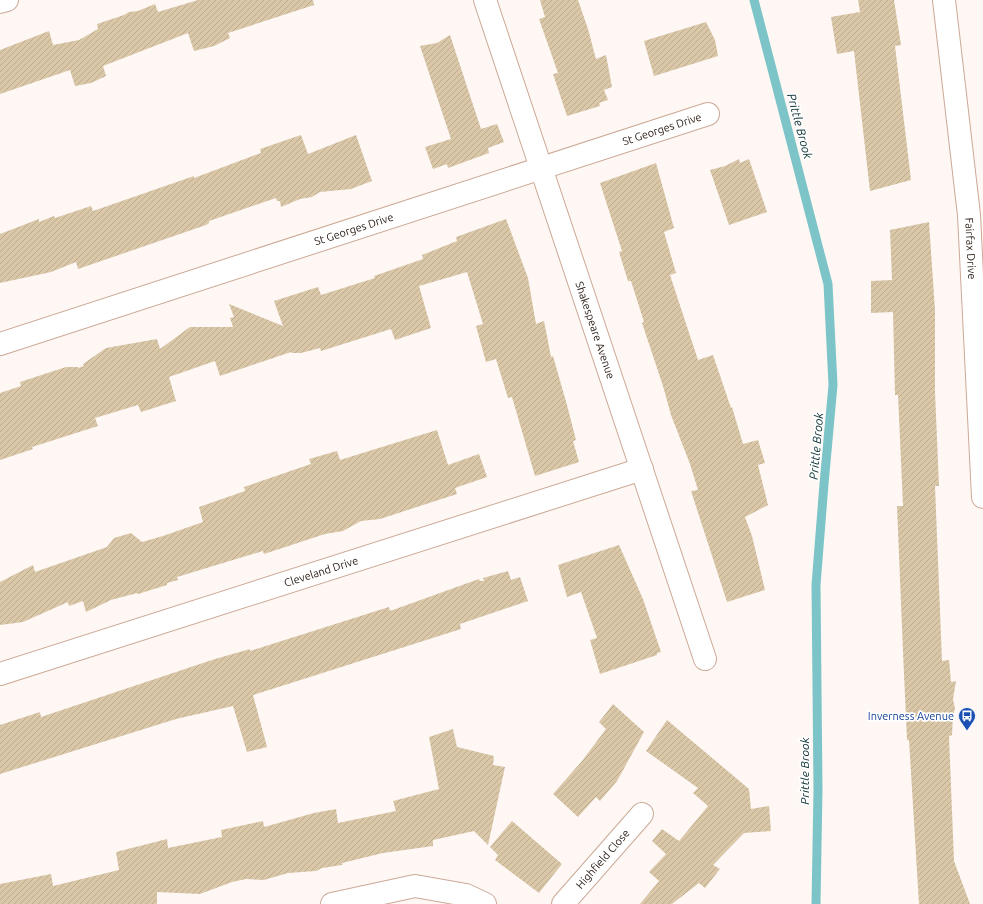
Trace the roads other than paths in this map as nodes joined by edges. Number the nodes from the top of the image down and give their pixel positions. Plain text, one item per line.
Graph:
1 (7, 0) edge
2 (485, 0) edge
3 (944, 0) edge
4 (0, 2) edge
5 (708, 114) dead end
6 (541, 168) junction
7 (976, 214) edge
8 (0, 344) edge
9 (642, 469) junction
10 (983, 497) edge
11 (705, 659) dead end
12 (0, 674) edge
13 (642, 814) dead end
14 (332, 904) edge
15 (485, 904) edge
16 (563, 904) edge

1 - 4 street
2 - 6 street, Shakespeare Avenue
3 - 7 street, Fairfax Drive
5 - 6 street, St Georges Drive
6 - 8 street, St Georges Drive
6 - 9 street, Shakespeare Avenue
7 - 10 street, Fairfax Drive
9 - 11 street, Shakespeare Avenue
9 - 12 street, Cleveland Drive
13 - 16 street, Highfield Close
14 - 15 street

